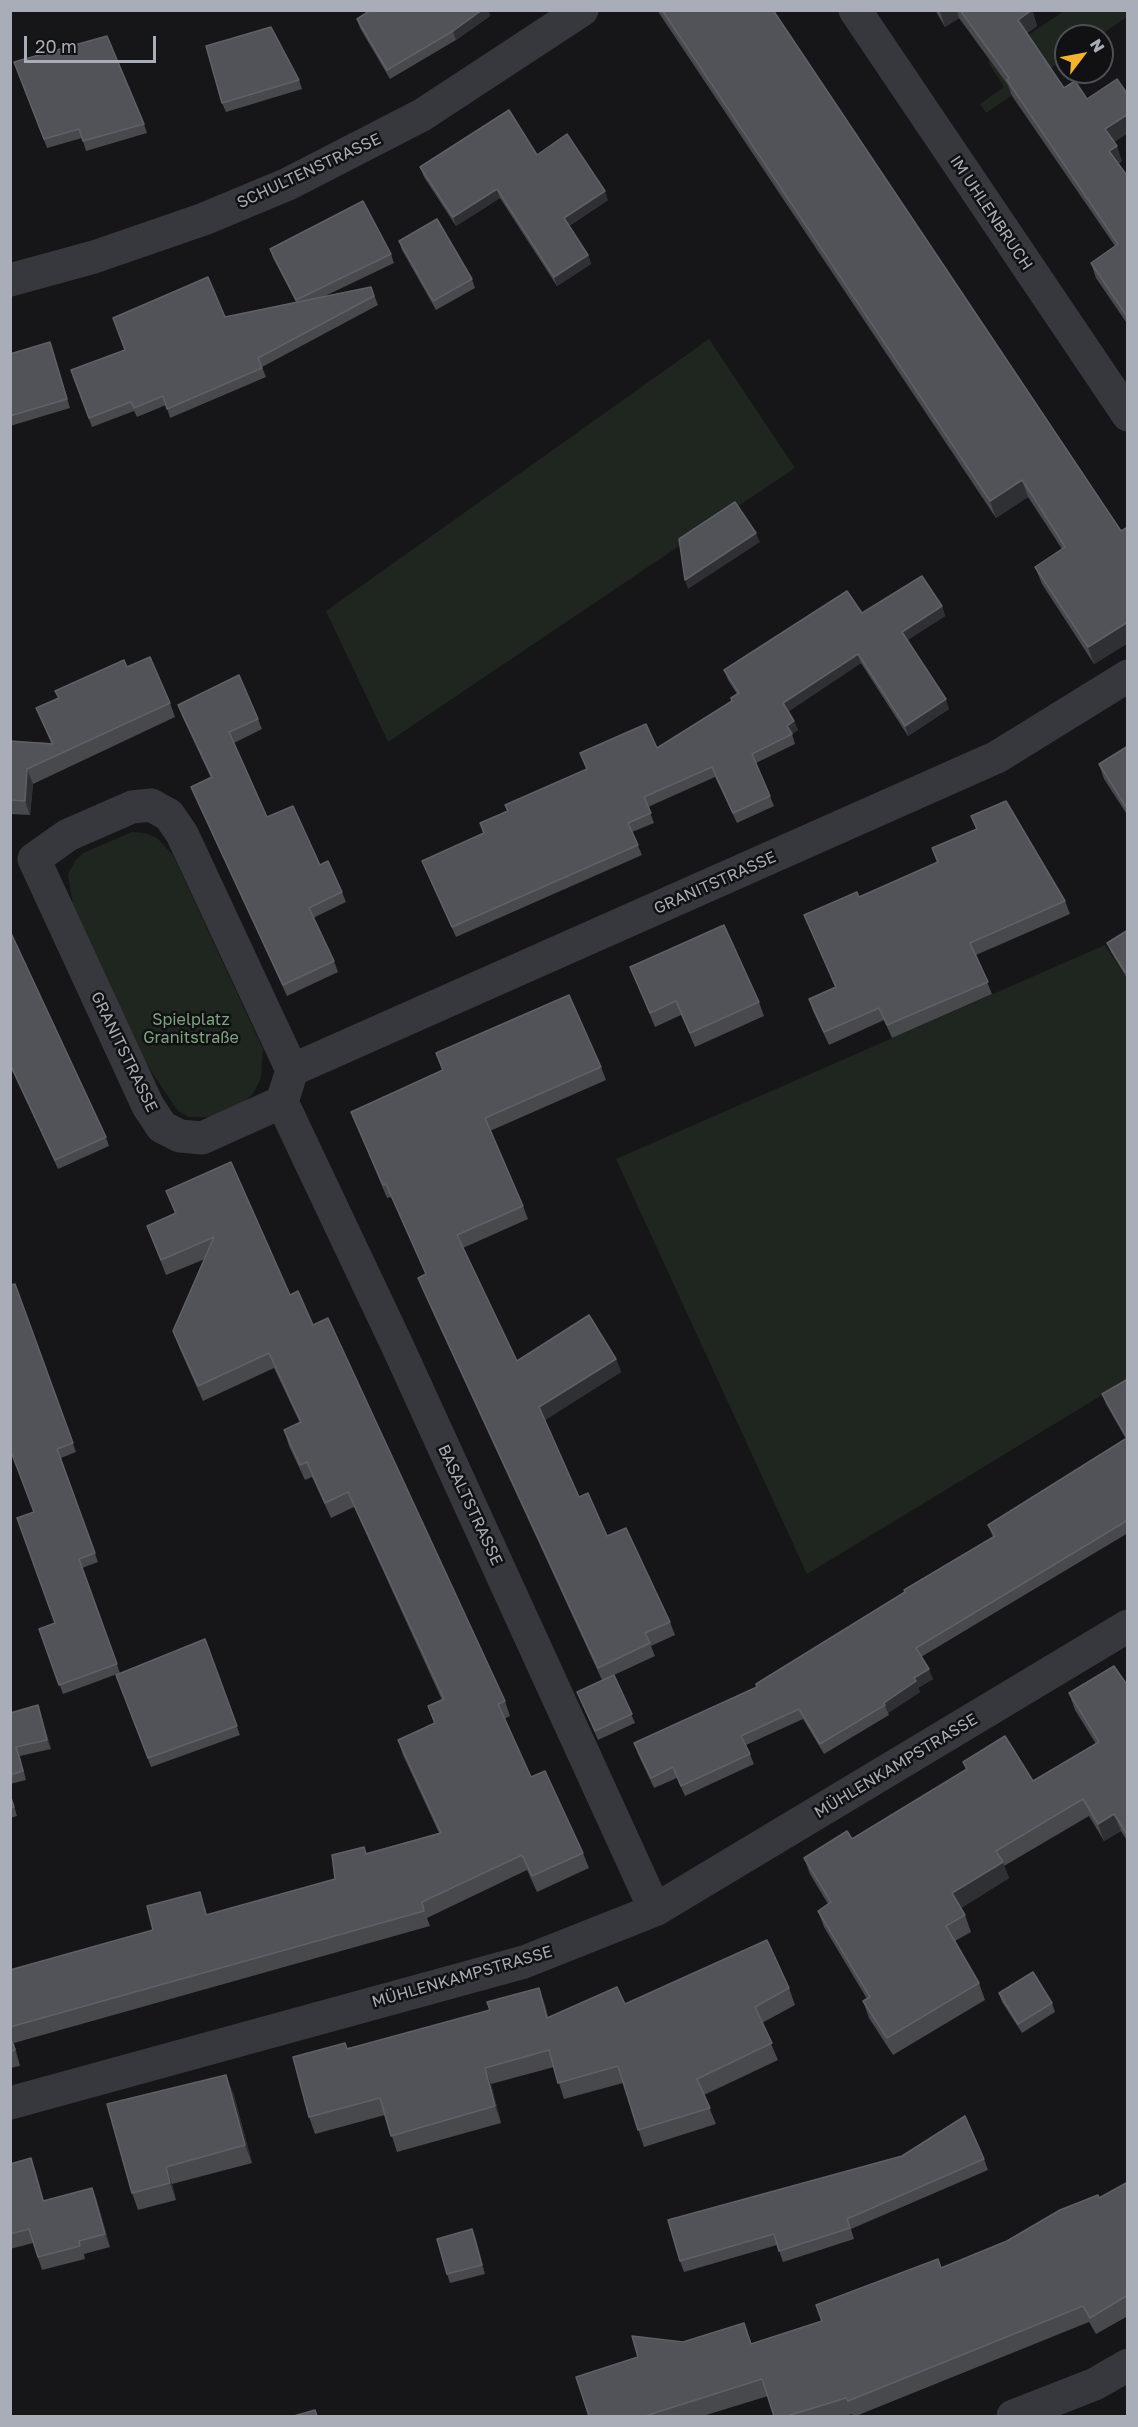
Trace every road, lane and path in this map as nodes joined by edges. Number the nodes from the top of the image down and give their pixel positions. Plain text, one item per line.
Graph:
1 (582, 10) edge
2 (855, 10) edge
3 (10, 280) edge
4 (1128, 415) edge
5 (1128, 675) edge
6 (22, 862) edge
7 (292, 1070) junction
8 (282, 1102) junction
9 (1128, 1626) edge
10 (655, 1910) junction
11 (10, 2103) edge
12 (1128, 2365) edge
13 (1013, 2416) edge

1 - 3 street, SCHULTENSTRASSE
2 - 4 street, IM UHLENBRUCH
5 - 7 street, GRANITSTRASSE
6 - 7 street, GRANITSTRASSE
6 - 8 street, GRANITSTRASSE
7 - 8 street
8 - 10 street, BASALTSTRASSE
9 - 10 street, MÜHLENKAMPSTRASSE
10 - 11 street, MÜHLENKAMPSTRASSE
12 - 13 street

